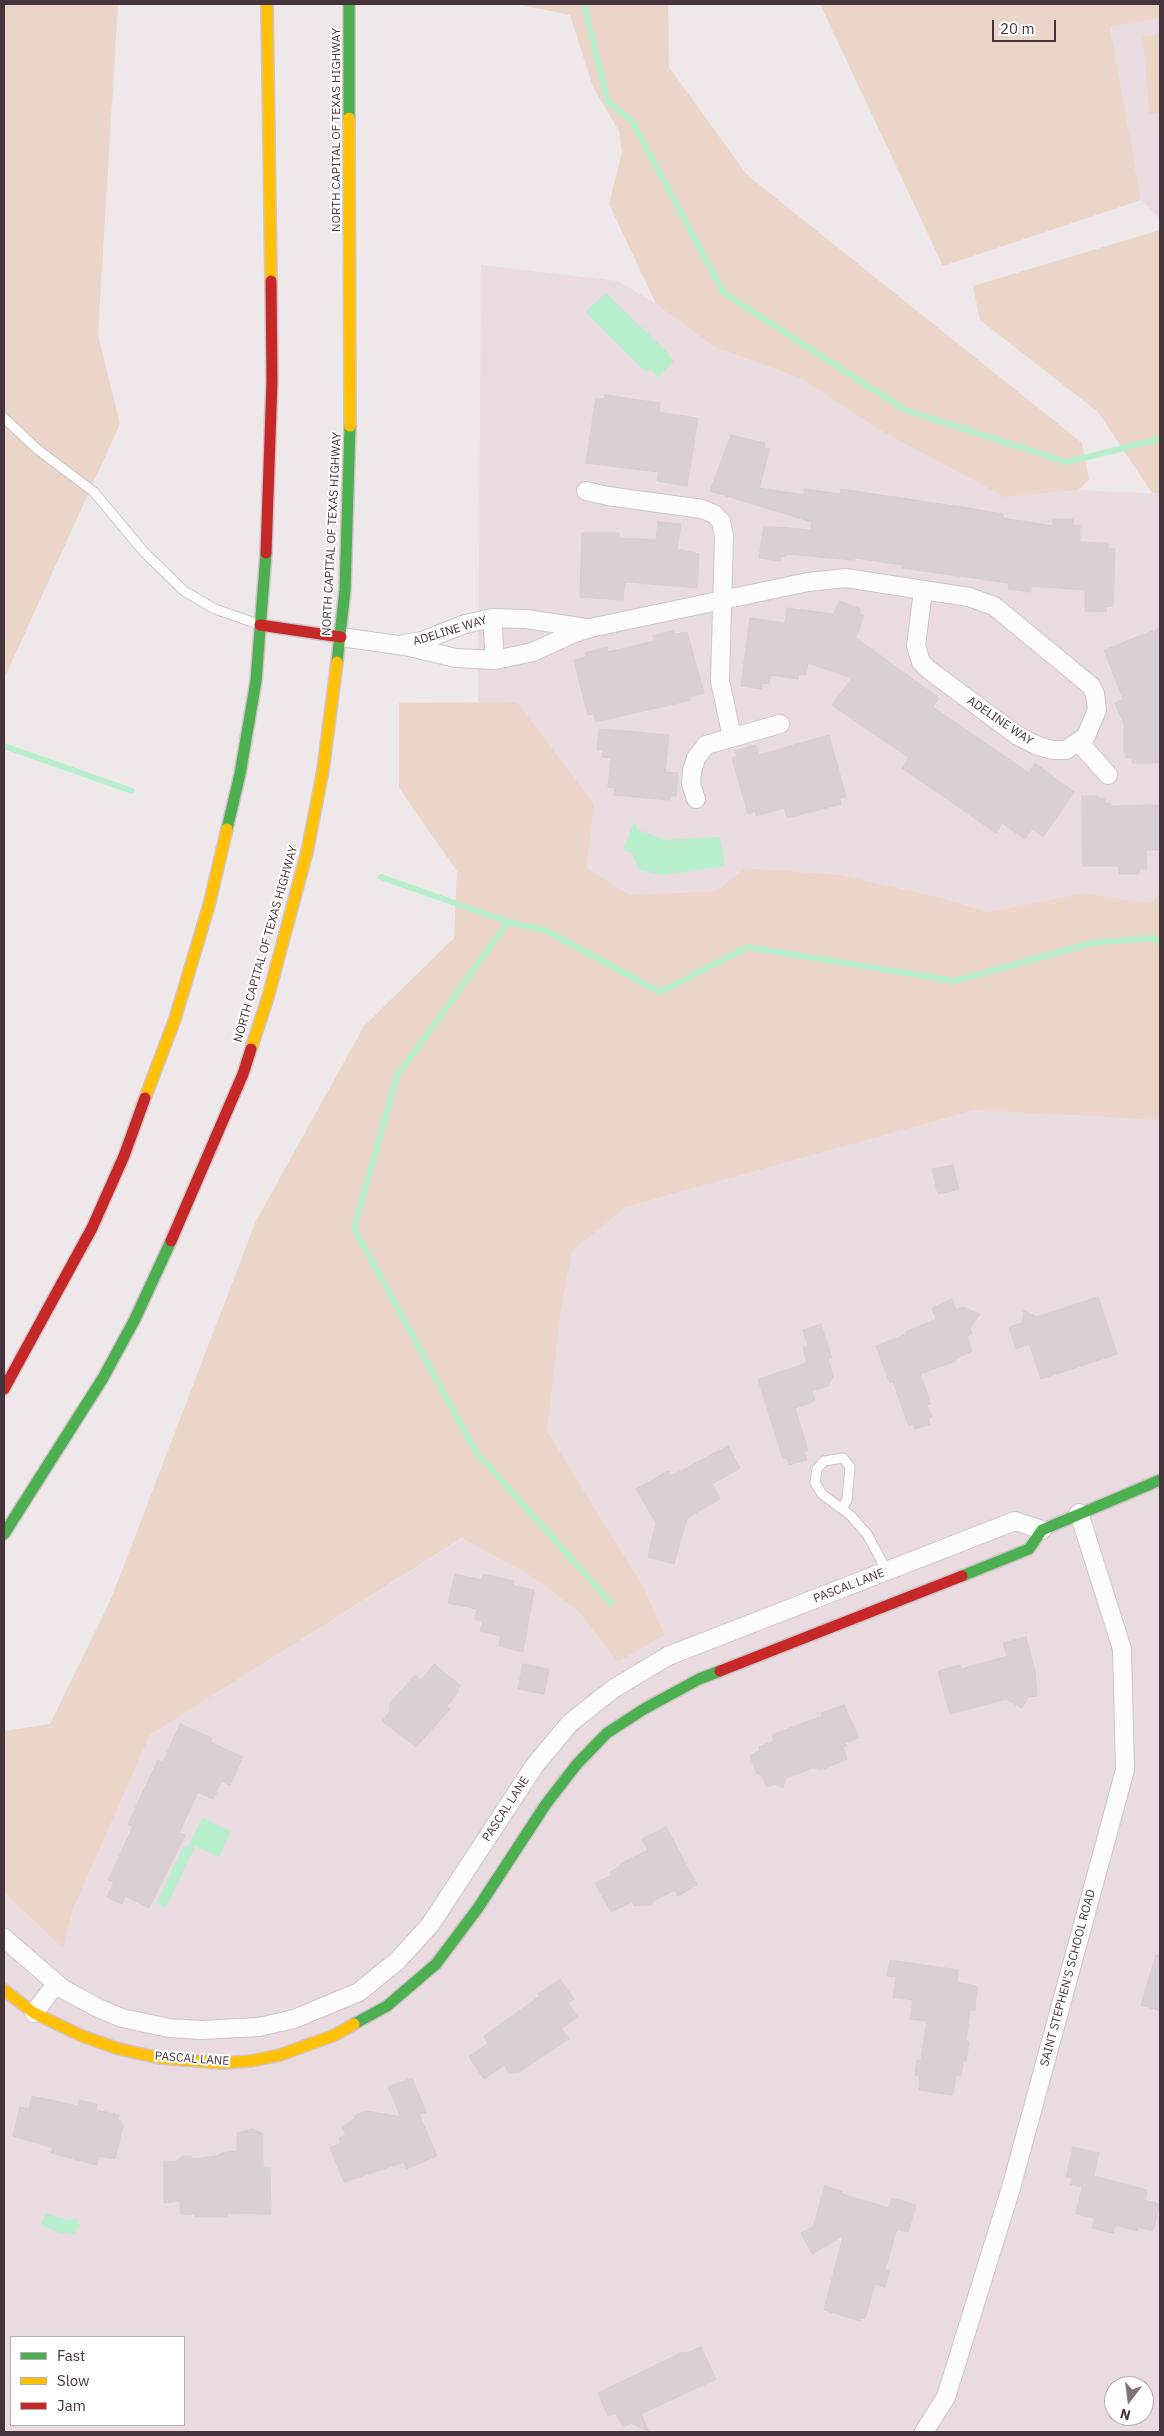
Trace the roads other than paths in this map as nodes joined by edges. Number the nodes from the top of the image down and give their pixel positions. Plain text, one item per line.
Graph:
1 (267, 4) edge
2 (349, 4) edge
3 (4, 418) edge
4 (586, 491) dead end
5 (923, 590) junction
6 (722, 601) junction
7 (492, 618) junction
8 (260, 625) junction
9 (590, 628) junction
10 (341, 638) junction
11 (399, 645) junction
12 (495, 660) junction
13 (780, 724) dead end
14 (732, 737) junction
15 (1079, 742) junction
16 (1108, 775) dead end
17 (696, 799) dead end
18 (4, 1388) edge
19 (1160, 1480) edge
20 (842, 1508) junction
21 (1079, 1513) junction
22 (1042, 1530) junction
23 (4, 1534) edge
24 (887, 1571) junction
25 (477, 1854) junction
26 (500, 1874) junction
27 (5, 1943) edge
28 (56, 1984) junction
29 (4, 1990) edge
30 (323, 2007) junction
31 (34, 2013) junction
32 (335, 2036) junction
33 (924, 2432) edge

1 - 8 main road
2 - 10 main road, NORTH CAPITAL OF TEXAS HIGHWAY
3 - 8 lane
4 - 6 street
5 - 6 street, ADELINE WAY
5 - 15 street, ADELINE WAY
5 - 15 street, ADELINE WAY
6 - 9 street, ADELINE WAY
6 - 14 street
7 - 9 street, ADELINE WAY
7 - 11 street, ADELINE WAY
7 - 12 street
8 - 10 main road
8 - 18 main road
9 - 12 street, ADELINE WAY
10 - 11 street, ADELINE WAY
10 - 23 main road, NORTH CAPITAL OF TEXAS HIGHWAY
11 - 12 street, ADELINE WAY
13 - 14 street
14 - 17 street
15 - 16 street
19 - 21 main road, PASCAL LANE
20 - 20 lane
20 - 24 lane
21 - 22 main road, PASCAL LANE
21 - 33 street, SAINT STEPHEN'S SCHOOL ROAD
22 - 24 street, PASCAL LANE
22 - 26 main road, PASCAL LANE
24 - 25 street, PASCAL LANE
25 - 26 street
25 - 30 street, PASCAL LANE
26 - 32 main road, PASCAL LANE
27 - 28 street, PASCAL LANE
28 - 30 street, PASCAL LANE
28 - 31 street
29 - 31 main road, PASCAL LANE
30 - 32 street
31 - 32 main road, PASCAL LANE

